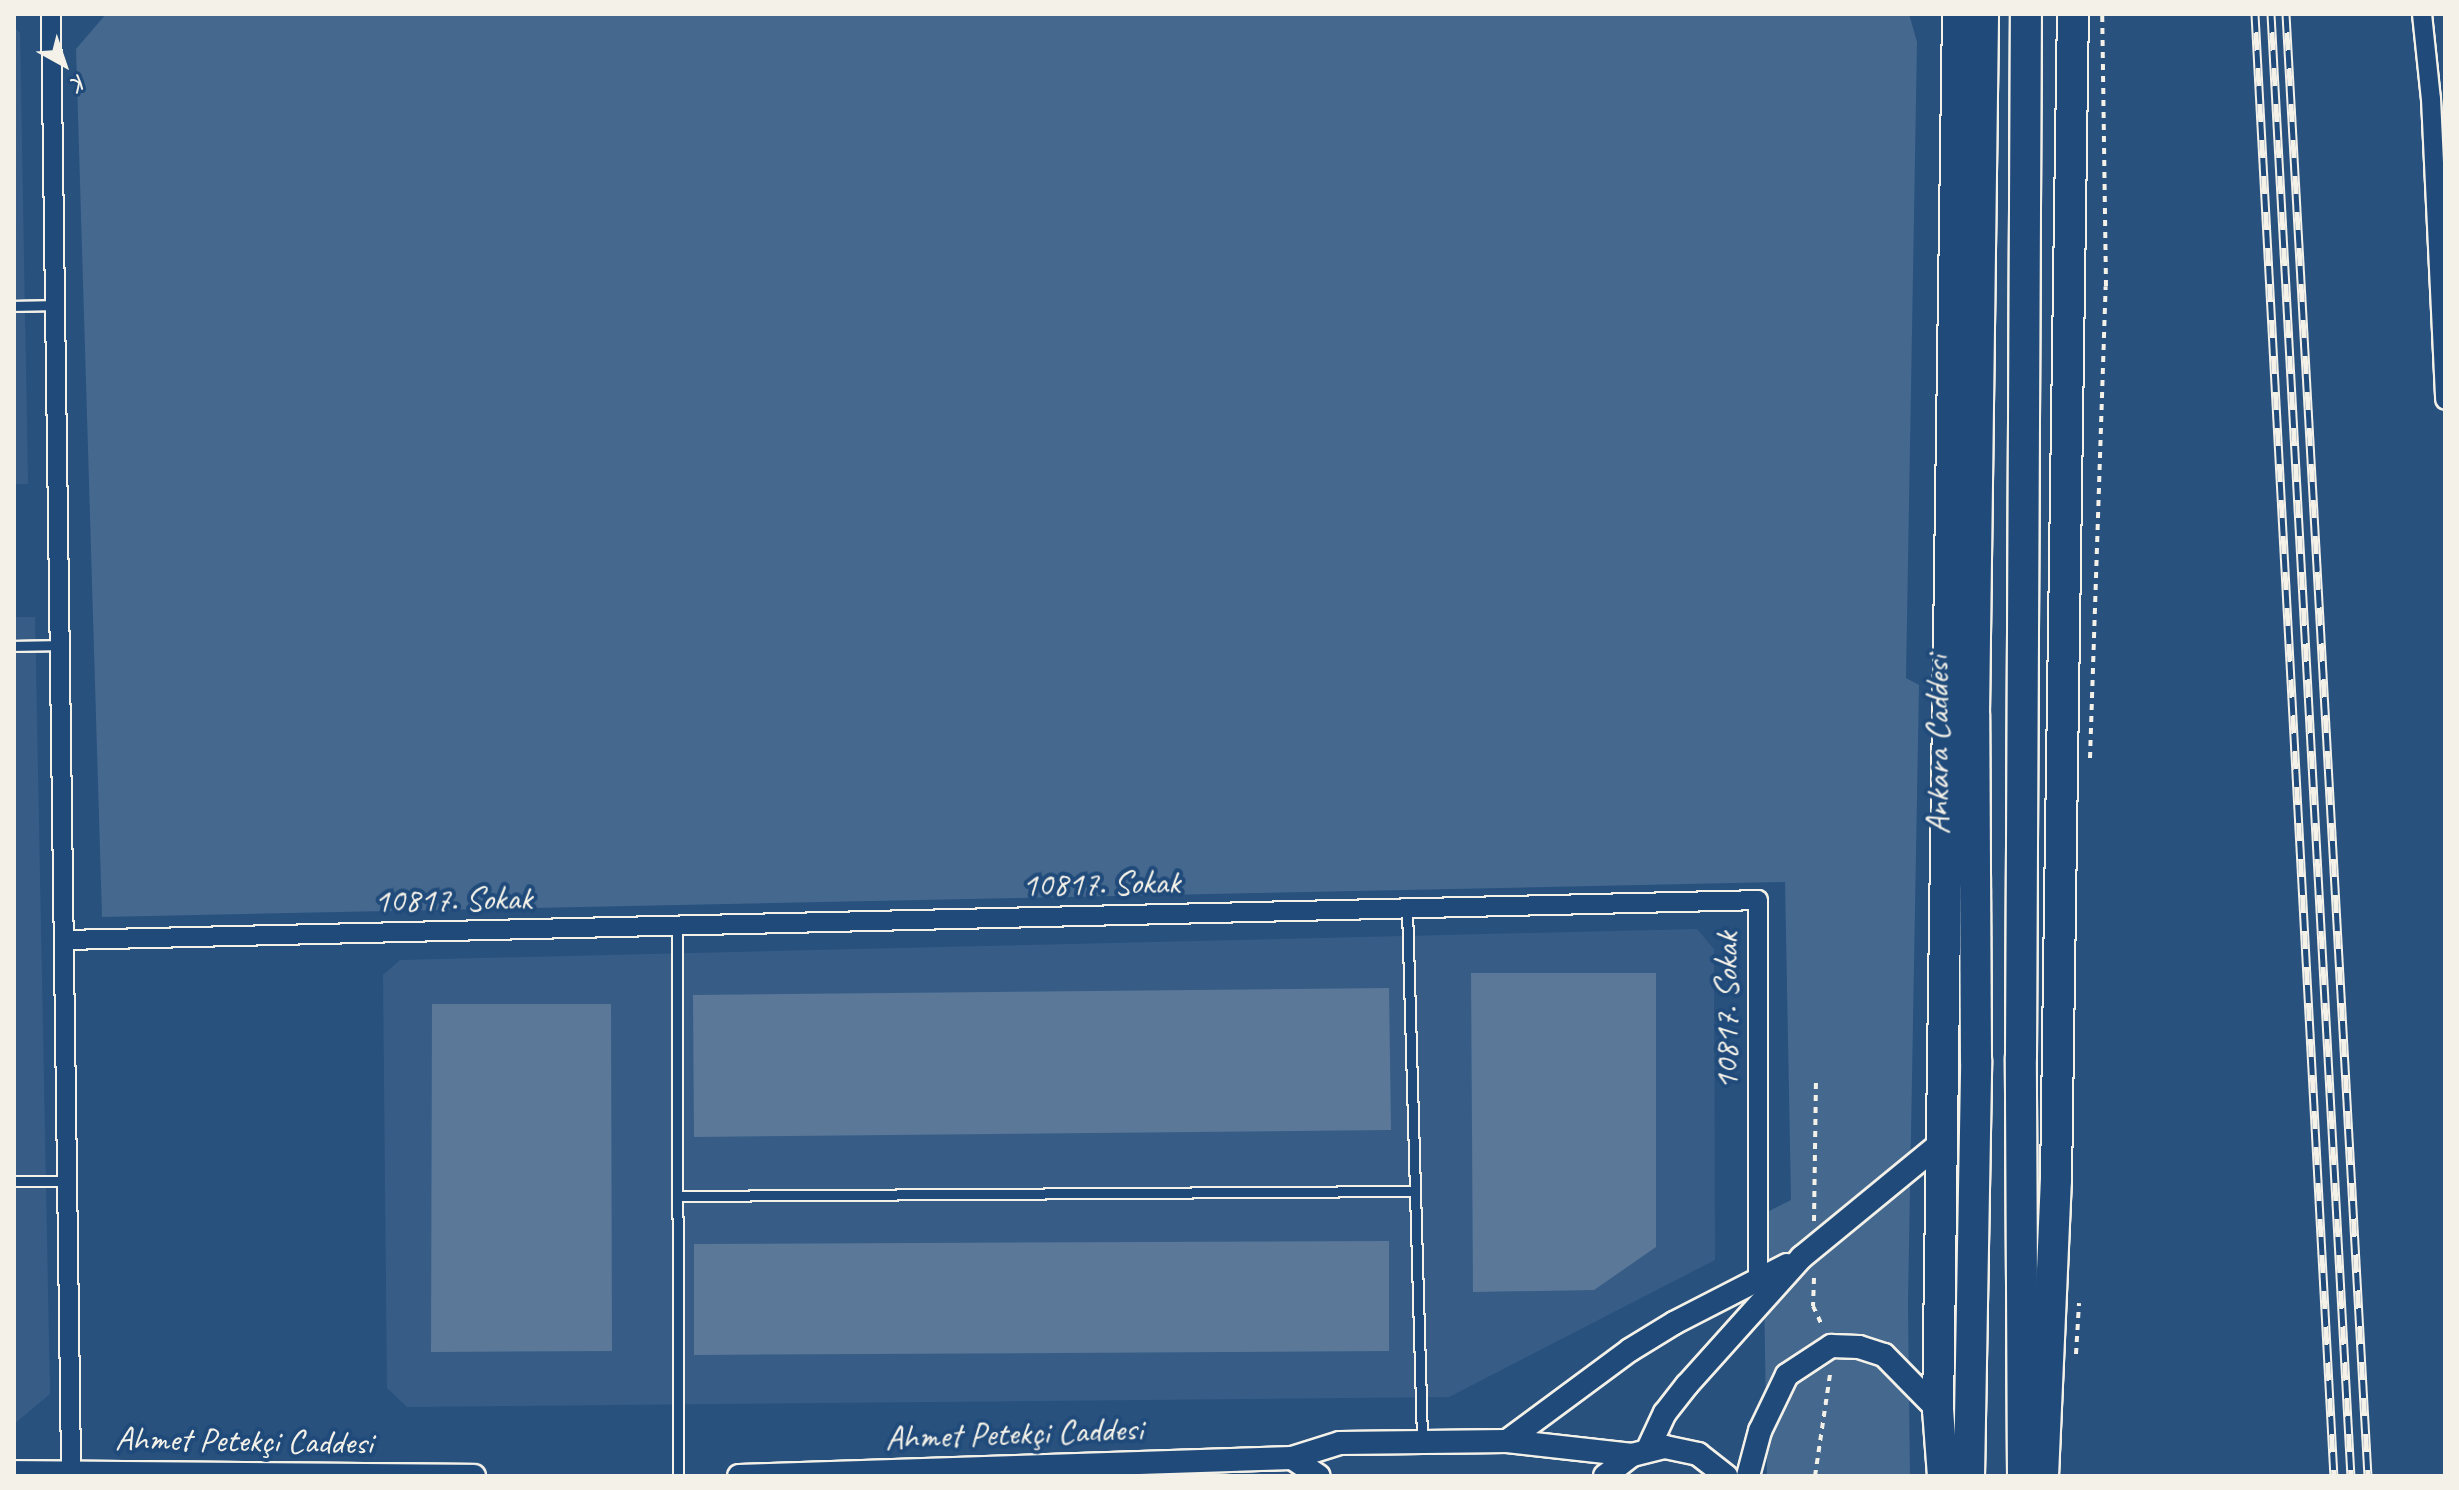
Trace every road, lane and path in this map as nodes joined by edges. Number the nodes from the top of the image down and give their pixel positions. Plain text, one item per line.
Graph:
1 (51, 14) edge
2 (1958, 14) edge
3 (1983, 14) edge
4 (2026, 14) edge
5 (2073, 14) edge
6 (2102, 14) edge
7 (2422, 14) edge
8 (55, 305) junction
9 (14, 306) edge
10 (2445, 400) edge
11 (60, 645) junction
12 (14, 646) edge
13 (2090, 763) dead end
14 (1407, 908) junction
15 (677, 925) junction
16 (65, 940) junction
17 (1816, 1079) dead end
18 (1942, 1142) junction
19 (14, 1181) edge
20 (67, 1181) junction
21 (1415, 1191) junction
22 (678, 1196) junction
23 (1808, 1252) junction
24 (1758, 1280) junction
25 (2079, 1302) dead end
26 (1831, 1346) junction
27 (2076, 1365) dead end
28 (1938, 1410) junction
29 (1507, 1441) junction
30 (1422, 1442) junction
31 (1640, 1452) junction
32 (1292, 1458) junction
33 (14, 1472) edge
34 (71, 1472) junction
35 (474, 1476) edge
36 (678, 1476) edge
37 (739, 1476) edge
38 (1319, 1476) edge
39 (1605, 1476) edge
40 (1726, 1476) edge
41 (1748, 1476) edge
42 (1815, 1476) edge
43 (1943, 1476) edge
44 (1969, 1476) edge
45 (2023, 1476) edge
46 (2043, 1476) edge

1 - 8 street
2 - 18 highway
3 - 44 highway, Ankara Caddesi
4 - 45 highway
5 - 46 highway
6 - 13 path
7 - 10 street
8 - 9 lane
8 - 11 street
11 - 12 lane
11 - 16 street
14 - 15 street, 10817. Sokak
14 - 21 lane
14 - 24 street, 10817. Sokak
15 - 16 street, 10817. Sokak
15 - 22 lane
16 - 20 street
17 - 23 path
18 - 23 street
18 - 28 highway
19 - 20 lane
20 - 34 street
21 - 22 lane
21 - 30 lane
22 - 36 lane
23 - 24 street
23 - 26 path
23 - 31 street
24 - 29 street
25 - 27 path
26 - 28 street
26 - 41 street
26 - 42 path
28 - 43 highway
29 - 30 street, Ahmet Petekçi Caddesi
29 - 31 street, Ahmet Petekçi Caddesi
30 - 32 street, Ahmet Petekçi Caddesi
31 - 39 street
31 - 40 street, Ahmet Petekçi Caddesi
32 - 37 street, Ahmet Petekçi Caddesi
32 - 38 street
33 - 34 street, Ahmet Petekçi Caddesi
34 - 35 street, Ahmet Petekçi Caddesi

